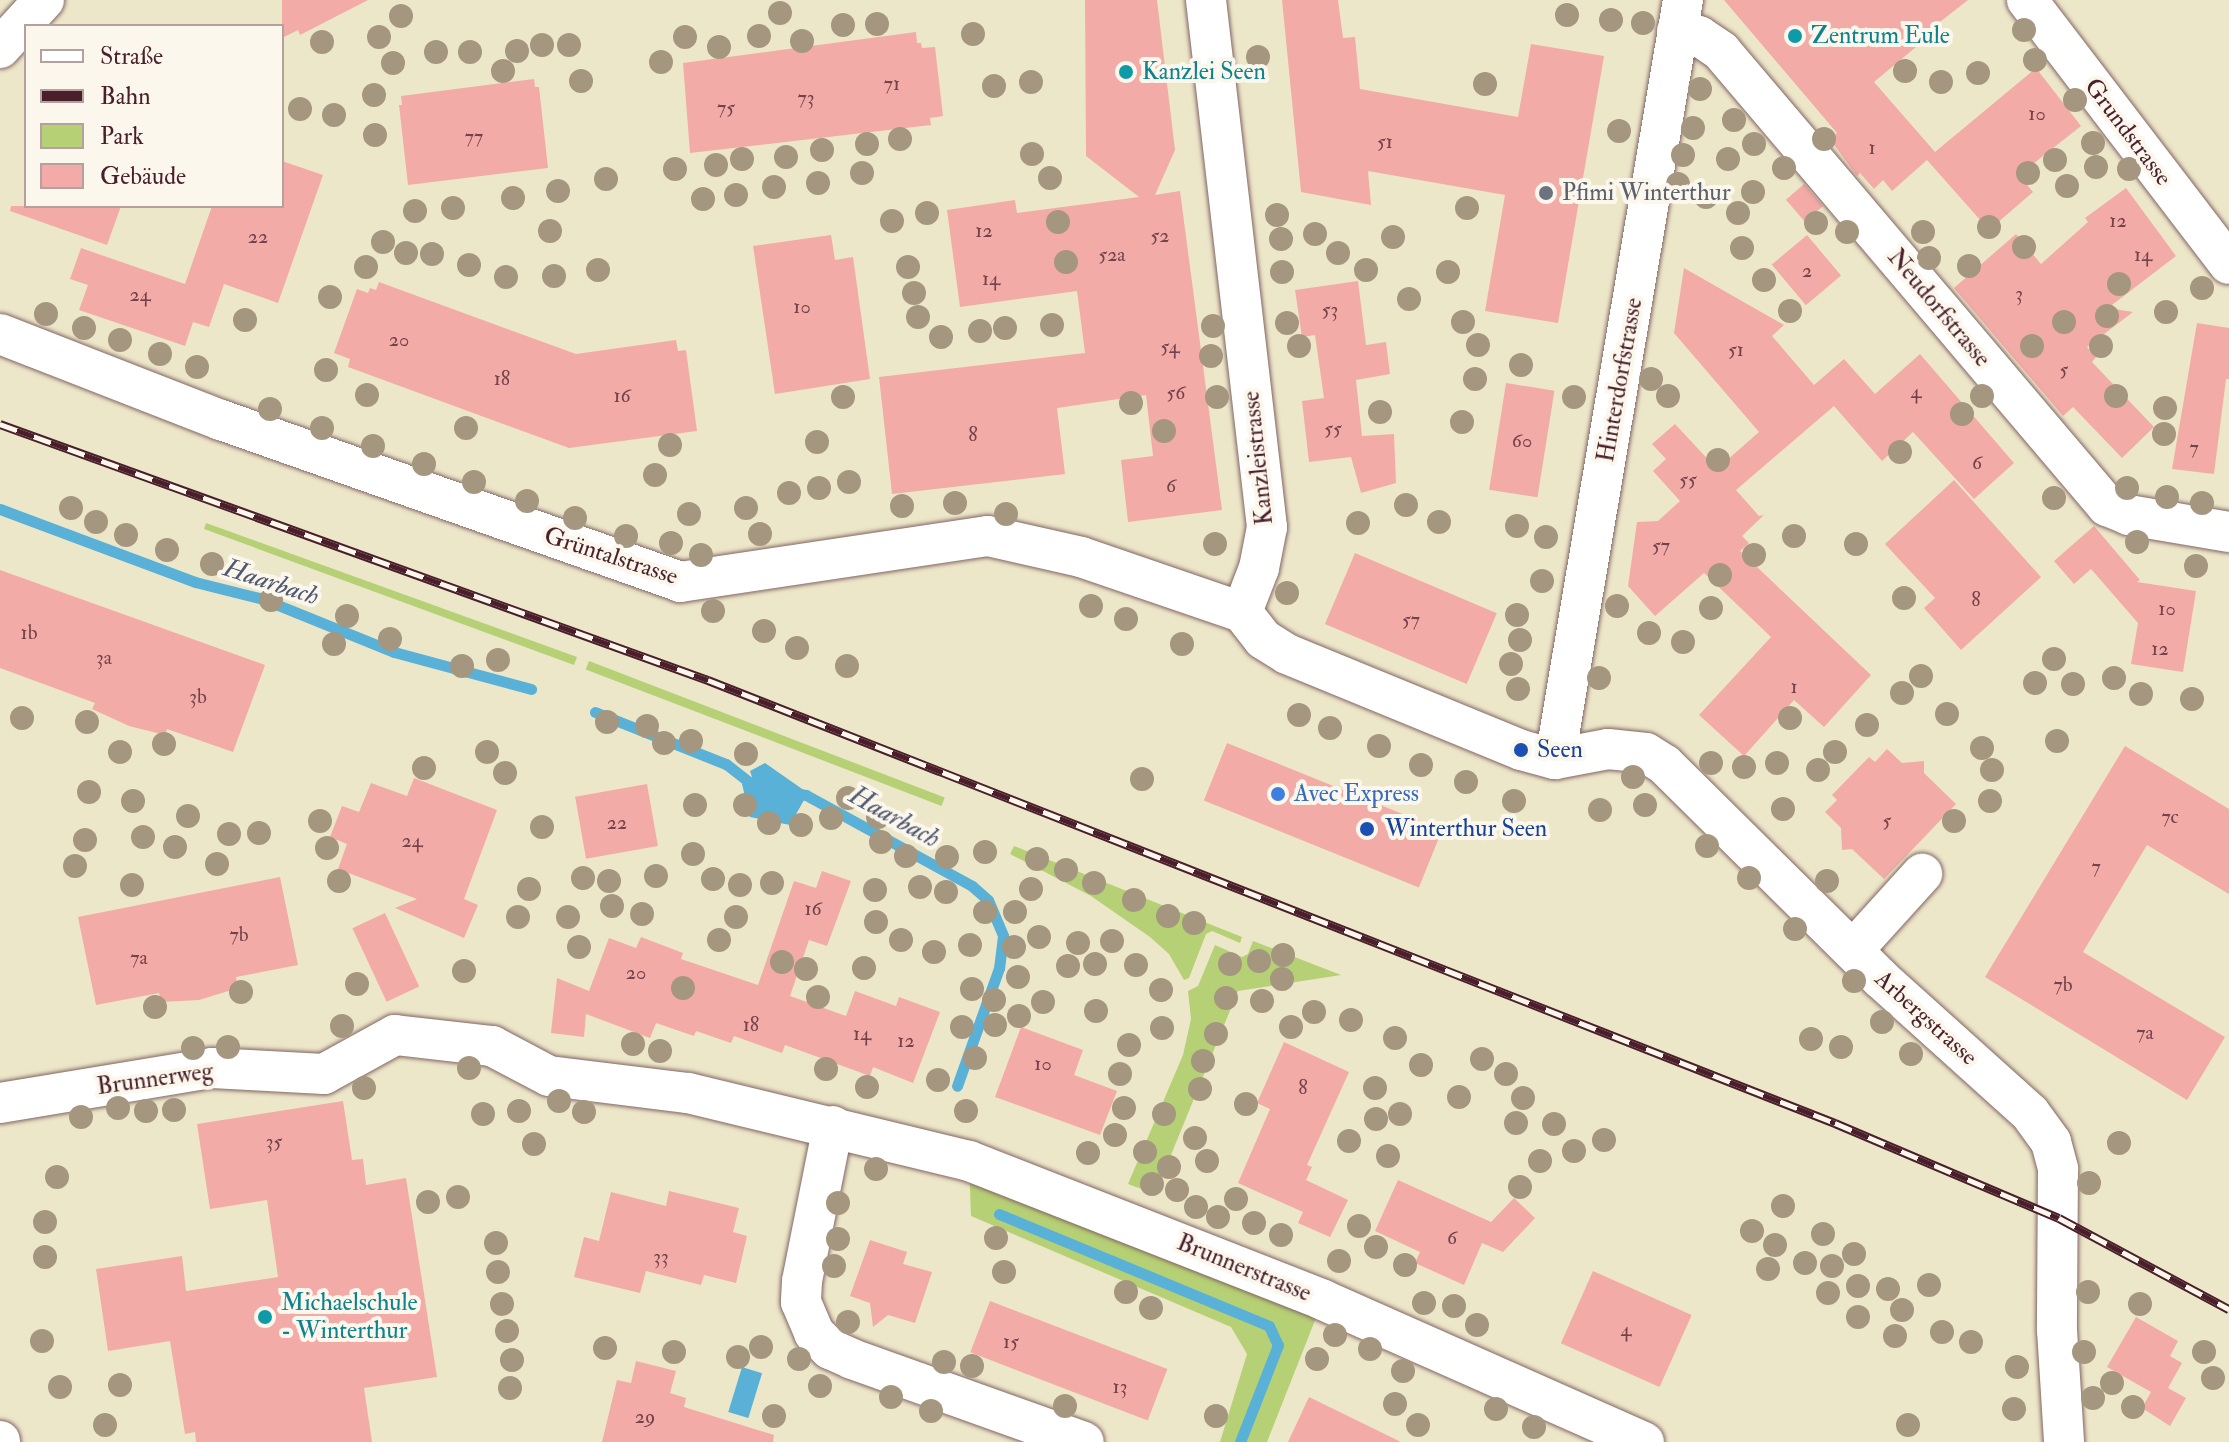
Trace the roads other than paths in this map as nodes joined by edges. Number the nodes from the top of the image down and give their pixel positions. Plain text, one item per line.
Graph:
1 (44, 0) edge
2 (1206, 0) edge
3 (2027, 0) edge
4 (1680, 15) edge
5 (0, 48) edge
6 (2229, 264) edge
7 (0, 334) edge
8 (2229, 532) edge
9 (1242, 612) junction
10 (1555, 759) junction
11 (1922, 874) dead end
12 (1853, 950) junction
13 (492, 1046) joint
14 (0, 1103) edge
15 (833, 1126) junction
16 (1084, 1442) edge
17 (1644, 1442) edge
18 (2064, 1442) edge

1 - 5 street
2 - 9 street, Kanzleistrasse
3 - 6 street, Grundstrasse
4 - 8 street, Neudorfstrasse
4 - 10 street, Hinterdorfstrasse
7 - 9 street, Grüntalstrasse
9 - 10 street
10 - 12 street, Arbergstrasse
11 - 12 street
12 - 18 street, Arbergstrasse
13 - 14 street, Brunnerweg
13 - 15 street, Brunnerstrasse
15 - 16 street
15 - 17 street, Brunnerstrasse

